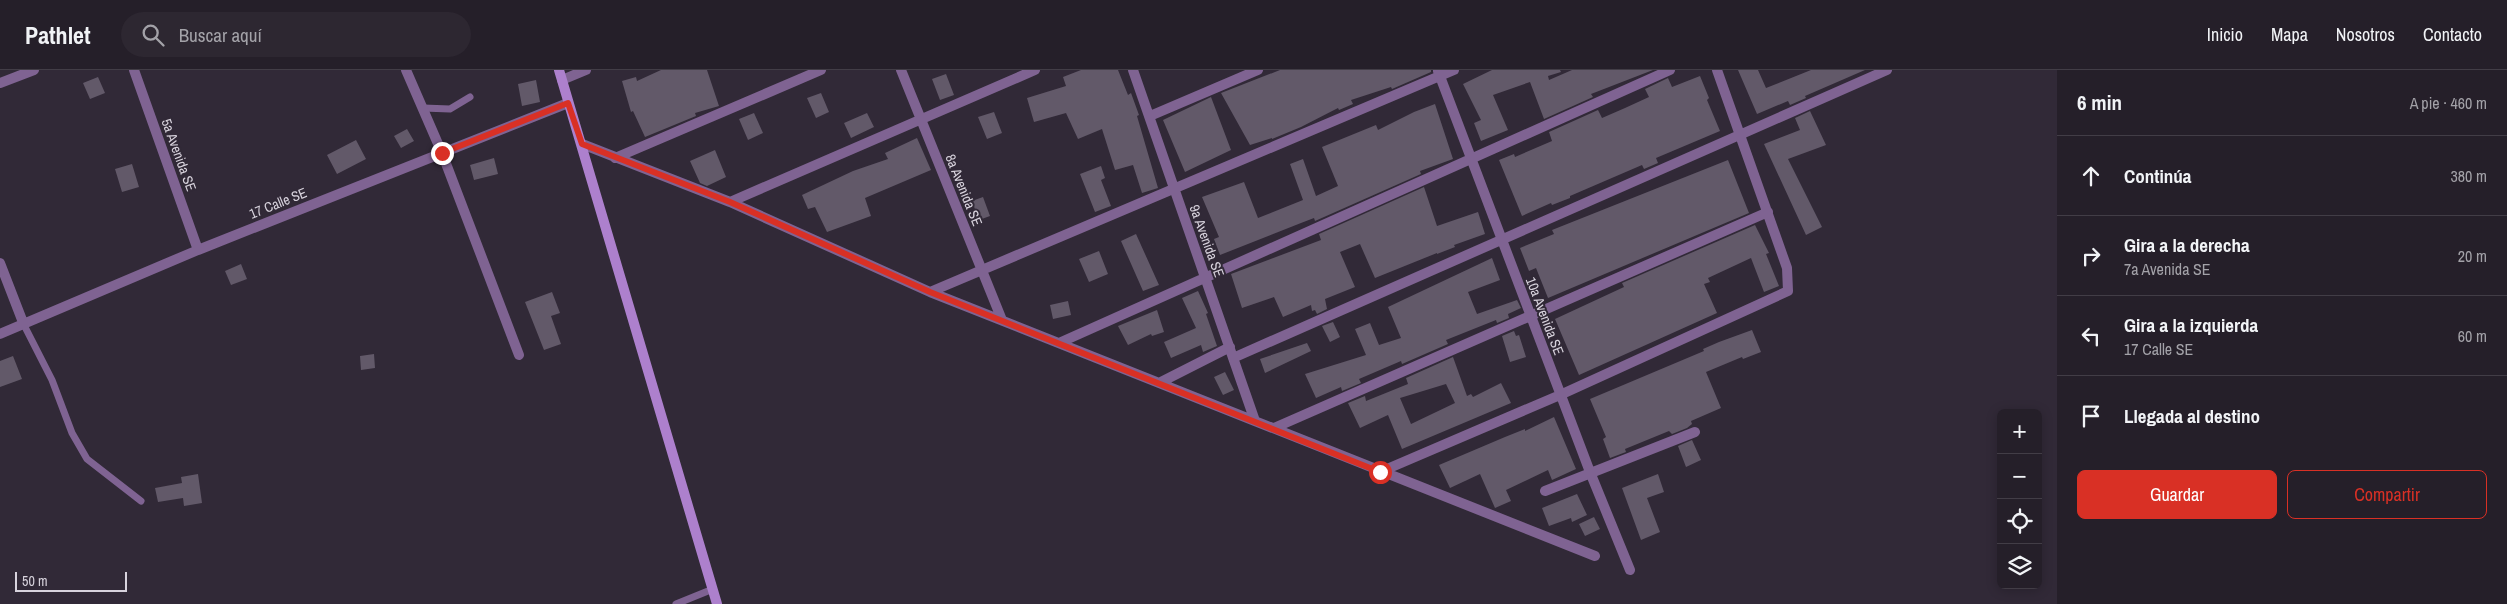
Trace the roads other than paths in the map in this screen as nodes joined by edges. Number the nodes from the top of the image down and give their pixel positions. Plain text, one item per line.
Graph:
1 (34, 70) edge
2 (134, 70) edge
3 (406, 70) edge
4 (586, 70) edge
5 (822, 70) edge
6 (901, 70) edge
7 (1035, 70) edge
8 (1134, 70) edge
9 (1258, 70) edge
10 (1454, 70) edge
11 (1670, 70) edge
12 (1717, 70) edge
13 (1887, 70) edge
14 (1439, 73) edge
15 (560, 75) edge
16 (0, 82) edge
17 (470, 97) dead end
18 (568, 103) junction
19 (423, 108) junction
20 (1150, 116) junction
21 (919, 119) junction
22 (1740, 134) junction
23 (582, 144) junction
24 (442, 153) junction
25 (615, 158) junction
26 (1471, 159) junction
27 (1173, 189) junction
28 (730, 202) junction
29 (1768, 212) junction
30 (1502, 239) junction
31 (198, 250) junction
32 (0, 263) edge
33 (982, 270) junction
34 (1206, 277) junction
35 (930, 292) junction
36 (1531, 316) junction
37 (1002, 320) junction
38 (24, 325) junction
39 (0, 334) edge
40 (1059, 343) junction
41 (1231, 352) junction
42 (519, 355) dead end
43 (1158, 383) junction
44 (1560, 395) junction
45 (1255, 421) junction
46 (1274, 428) junction
47 (1695, 432) dead end
48 (1380, 472) junction
49 (1590, 472) junction
50 (1545, 491) dead end
51 (141, 501) dead end
52 (1595, 556) dead end
53 (1630, 570) dead end
54 (713, 589) junction
55 (676, 604) edge
56 (717, 604) edge

1 - 16 street
2 - 31 street, 5a Avenida SE
3 - 19 street
4 - 15 street
5 - 25 street
6 - 21 street, 8a Avenida SE
7 - 21 street
8 - 20 street, 9a Avenida SE
9 - 20 street
10 - 14 street
11 - 26 street
12 - 22 street
13 - 22 street
14 - 26 street, 10a Avenida SE
14 - 27 street
15 - 18 street
17 - 19 lane
18 - 23 street
18 - 24 street, 17 Calle SE
19 - 24 street
20 - 27 street, 9a Avenida SE
21 - 28 street
21 - 33 street, 8a Avenida SE
22 - 29 street
22 - 30 street
23 - 25 street
23 - 54 street
24 - 31 street, 17 Calle SE
24 - 42 street
25 - 28 street
26 - 30 street, 10a Avenida SE
26 - 34 street
27 - 33 street
27 - 34 street, 9a Avenida SE
28 - 35 street
29 - 36 street
29 - 44 street
30 - 36 street, 10a Avenida SE
30 - 41 street
31 - 38 street, 17 Calle SE
32 - 38 street
33 - 35 street
33 - 37 street, 8a Avenida SE
34 - 40 street
34 - 41 street, 9a Avenida SE
35 - 37 street
36 - 44 street, 10a Avenida SE
36 - 46 street
37 - 40 street
38 - 39 street, 17 Calle SE
38 - 51 lane
40 - 43 street
41 - 43 street
41 - 45 street, 9a Avenida SE
43 - 45 street
44 - 48 street
44 - 49 street, 10a Avenida SE
45 - 46 street
46 - 48 street
47 - 49 street
48 - 52 street
49 - 50 street
49 - 53 street, 10a Avenida SE
54 - 55 lane
54 - 56 street

